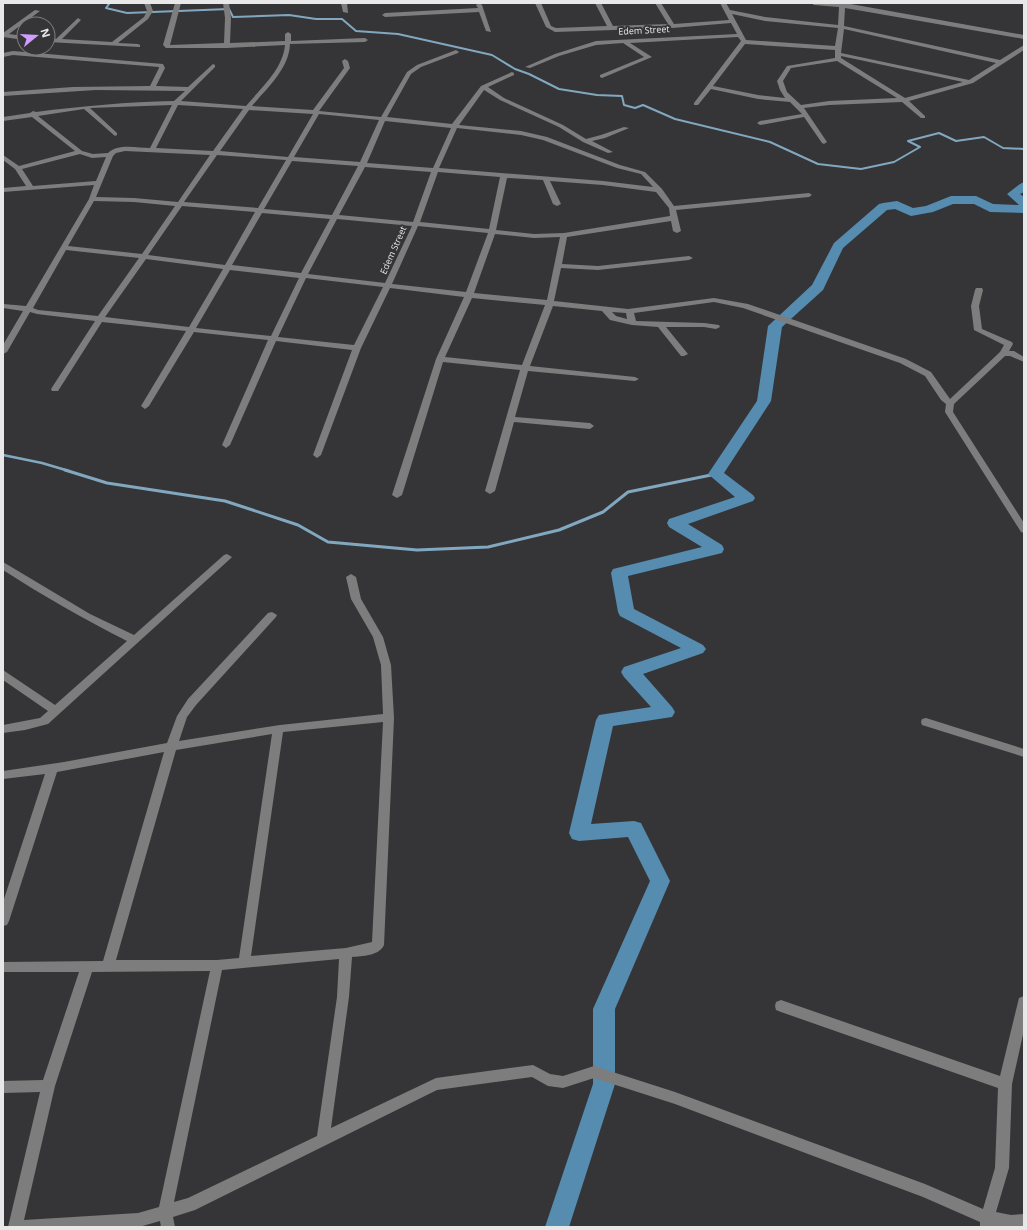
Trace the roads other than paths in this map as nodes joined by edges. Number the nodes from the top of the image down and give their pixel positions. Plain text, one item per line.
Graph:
1 (147, 3) edge
2 (178, 3) edge
3 (226, 3) edge
4 (344, 3) edge
5 (478, 3) edge
6 (538, 3) edge
7 (598, 3) edge
8 (658, 3) edge
9 (723, 3) edge
10 (814, 3) edge
11 (842, 4) edge
12 (481, 10) junction
13 (37, 11) dead end
14 (346, 12) dead end
15 (729, 12) junction
16 (385, 15) dead end
17 (78, 20) dead end
18 (733, 21) junction
19 (672, 26) junction
20 (611, 28) junction
21 (841, 28) junction
22 (489, 31) dead end
23 (288, 34) dead end
24 (4, 35) edge
25 (741, 35) junction
26 (16, 37) edge
27 (1024, 37) edge
28 (57, 40) joint
29 (365, 40) dead end
30 (623, 41) junction
31 (743, 42) junction
32 (288, 43) junction
33 (112, 44) junction
34 (138, 46) dead end
35 (227, 46) junction
36 (1024, 47) edge
37 (456, 52) dead end
38 (838, 54) junction
39 (3, 55) edge
40 (345, 61) dead end
41 (1000, 62) junction
42 (213, 66) dead end
43 (528, 67) dead end
44 (512, 74) dead end
45 (602, 76) dead end
46 (971, 82) junction
47 (483, 87) junction
48 (710, 87) junction
49 (152, 88) junction
50 (190, 89) junction
51 (3, 94) edge
52 (790, 100) junction
53 (904, 100) junction
54 (176, 103) junction
55 (696, 104) dead end
56 (799, 106) junction
57 (85, 107) junction
58 (248, 107) junction
59 (316, 112) junction
60 (33, 114) junction
61 (806, 116) junction
62 (923, 117) dead end
63 (3, 119) edge
64 (383, 119) junction
65 (760, 123) dead end
66 (455, 125) junction
67 (626, 128) dead end
68 (115, 134) dead end
69 (585, 141) junction
70 (824, 142) dead end
71 (570, 147) junction
72 (152, 150) junction
73 (80, 152) junction
74 (610, 152) dead end
75 (215, 153) junction
76 (110, 155) junction
77 (3, 157) edge
78 (289, 159) junction
79 (363, 164) junction
80 (18, 168) junction
81 (435, 170) junction
82 (504, 176) junction
83 (546, 179) junction
84 (99, 183) junction
85 (31, 188) junction
86 (3, 190) edge
87 (660, 190) junction
88 (809, 195) dead end
89 (92, 199) junction
90 (180, 204) junction
91 (557, 204) dead end
92 (672, 208) junction
93 (259, 211) junction
94 (334, 218) junction
95 (674, 218) junction
96 (416, 224) junction
97 (677, 231) dead end
98 (492, 232) junction
99 (564, 235) junction
100 (64, 248) junction
101 (144, 256) junction
102 (689, 258) dead end
103 (558, 266) junction
104 (226, 267) junction
105 (304, 275) junction
106 (388, 286) junction
107 (979, 290) dead end
108 (470, 295) junction
109 (550, 304) junction
110 (3, 306) edge
111 (29, 309) junction
112 (604, 309) junction
113 (630, 311) junction
114 (100, 319) junction
115 (632, 323) junction
116 (660, 325) junction
117 (716, 328) dead end
118 (191, 330) junction
119 (273, 338) junction
120 (357, 348) junction
121 (3, 352) edge
122 (1004, 353) junction
123 (684, 354) dead end
124 (440, 359) junction
125 (1024, 360) edge
126 (525, 367) junction
127 (635, 379) dead end
128 (55, 389) dead end
129 (950, 403) junction
130 (145, 406) dead end
131 (510, 419) junction
132 (590, 426) dead end
133 (226, 445) dead end
134 (317, 455) dead end
135 (490, 492) dead end
136 (397, 496) dead end
137 (1024, 530) edge
138 (227, 557) dead end
139 (3, 565) edge
140 (351, 577) dead end
141 (272, 615) dead end
142 (135, 640) junction
143 (3, 674) edge
144 (55, 711) junction
145 (389, 718) junction
146 (926, 722) dead end
147 (3, 729) edge
148 (278, 729) junction
149 (171, 747) junction
150 (1024, 753) edge
151 (52, 770) junction
152 (3, 775) edge
153 (3, 921) edge
154 (346, 953) junction
155 (244, 963) junction
156 (217, 965) junction
157 (108, 966) junction
158 (3, 967) edge
159 (87, 967) junction
160 (1024, 1002) edge
161 (781, 1006) dead end
162 (1005, 1084) junction
163 (48, 1086) junction
164 (3, 1087) edge
165 (323, 1139) junction
166 (165, 1212) junction
167 (1024, 1221) edge
168 (987, 1222) edge
169 (15, 1227) edge
170 (22, 1227) edge
171 (168, 1227) edge

1 - 33 street
2 - 35 street
3 - 35 street
4 - 14 street
5 - 12 street
6 - 20 street
7 - 20 street
8 - 19 street
9 - 15 street
10 - 11 street
11 - 21 street
11 - 27 street
12 - 16 street
12 - 22 street
13 - 24 street
15 - 18 street
15 - 21 street
17 - 28 street
18 - 19 street
18 - 25 street
19 - 20 street
21 - 38 street
21 - 41 street
23 - 32 street
24 - 26 street
25 - 30 street, Edem Street
25 - 31 street
28 - 33 street
29 - 32 street
30 - 43 street, Edem Street
30 - 45 street
31 - 38 street
31 - 48 street
32 - 35 street
32 - 58 street
33 - 34 street
36 - 41 street
37 - 64 street
38 - 46 street
38 - 52 street
38 - 53 street
39 - 49 street
40 - 59 street
41 - 46 street
42 - 50 street
44 - 47 street, Edem Street
46 - 53 street
47 - 66 street, Edem Street
47 - 69 street
48 - 52 street
48 - 55 street
49 - 50 street
49 - 51 street
50 - 54 street
52 - 56 street
53 - 56 street
53 - 62 street
54 - 57 street
54 - 58 street
54 - 72 street
56 - 61 street
57 - 60 street
57 - 68 street
58 - 59 street
58 - 75 street
59 - 64 street
59 - 78 street
60 - 63 street
60 - 73 street
61 - 65 street
61 - 70 street
64 - 66 street
64 - 79 street
66 - 71 street
66 - 81 street, Edem Street
67 - 69 street
69 - 71 street
69 - 74 street
71 - 87 street
72 - 75 street
72 - 76 street
73 - 76 street
73 - 80 street
75 - 78 street
75 - 90 street
76 - 84 street
77 - 80 street
78 - 79 street
78 - 93 street
79 - 81 street
79 - 94 street
80 - 85 street
81 - 82 street
81 - 96 street, Edem Street
82 - 83 street
82 - 98 street
83 - 87 street
83 - 91 street
84 - 85 street
84 - 89 street
85 - 86 street
87 - 92 street
88 - 92 street
89 - 90 street
89 - 100 street
90 - 93 street
90 - 101 street
92 - 95 street
93 - 94 street
93 - 104 street
94 - 96 street
94 - 105 street
95 - 97 street
95 - 99 street
96 - 98 street
96 - 106 street, Edem Street
98 - 99 street
98 - 108 street
99 - 103 street
100 - 101 street
100 - 111 street
101 - 104 street
101 - 114 street
102 - 103 street
103 - 109 street
104 - 105 street
104 - 118 street
105 - 106 street
105 - 119 street
106 - 108 street
106 - 120 street, Edem Street
107 - 122 street
108 - 109 street
108 - 124 street
109 - 112 street
109 - 126 street
110 - 111 street
111 - 114 street
111 - 121 street
112 - 113 street
112 - 115 street
113 - 115 street
113 - 129 street
114 - 118 street
114 - 128 street
115 - 116 street
116 - 117 street
116 - 123 street
118 - 119 street
118 - 130 street
119 - 120 street
119 - 133 street
120 - 134 street, Edem Street
122 - 125 street
122 - 129 street
124 - 126 street
124 - 136 street
126 - 127 street
126 - 131 street
129 - 137 street
131 - 132 street
131 - 135 street
138 - 142 street
139 - 142 street
140 - 145 street
141 - 149 street
142 - 144 street
143 - 144 street
144 - 147 street
145 - 148 street
145 - 154 street
146 - 150 street
148 - 149 street
148 - 155 street
149 - 151 street
149 - 157 street
151 - 152 street
151 - 153 street
154 - 155 street
154 - 165 street
155 - 156 street
156 - 157 street
156 - 166 street
157 - 159 street
158 - 159 street
159 - 163 street
160 - 162 street
161 - 162 street
162 - 168 street
163 - 164 street
163 - 169 street
165 - 166 street
165 - 168 street
166 - 170 street
166 - 171 street
167 - 168 street

